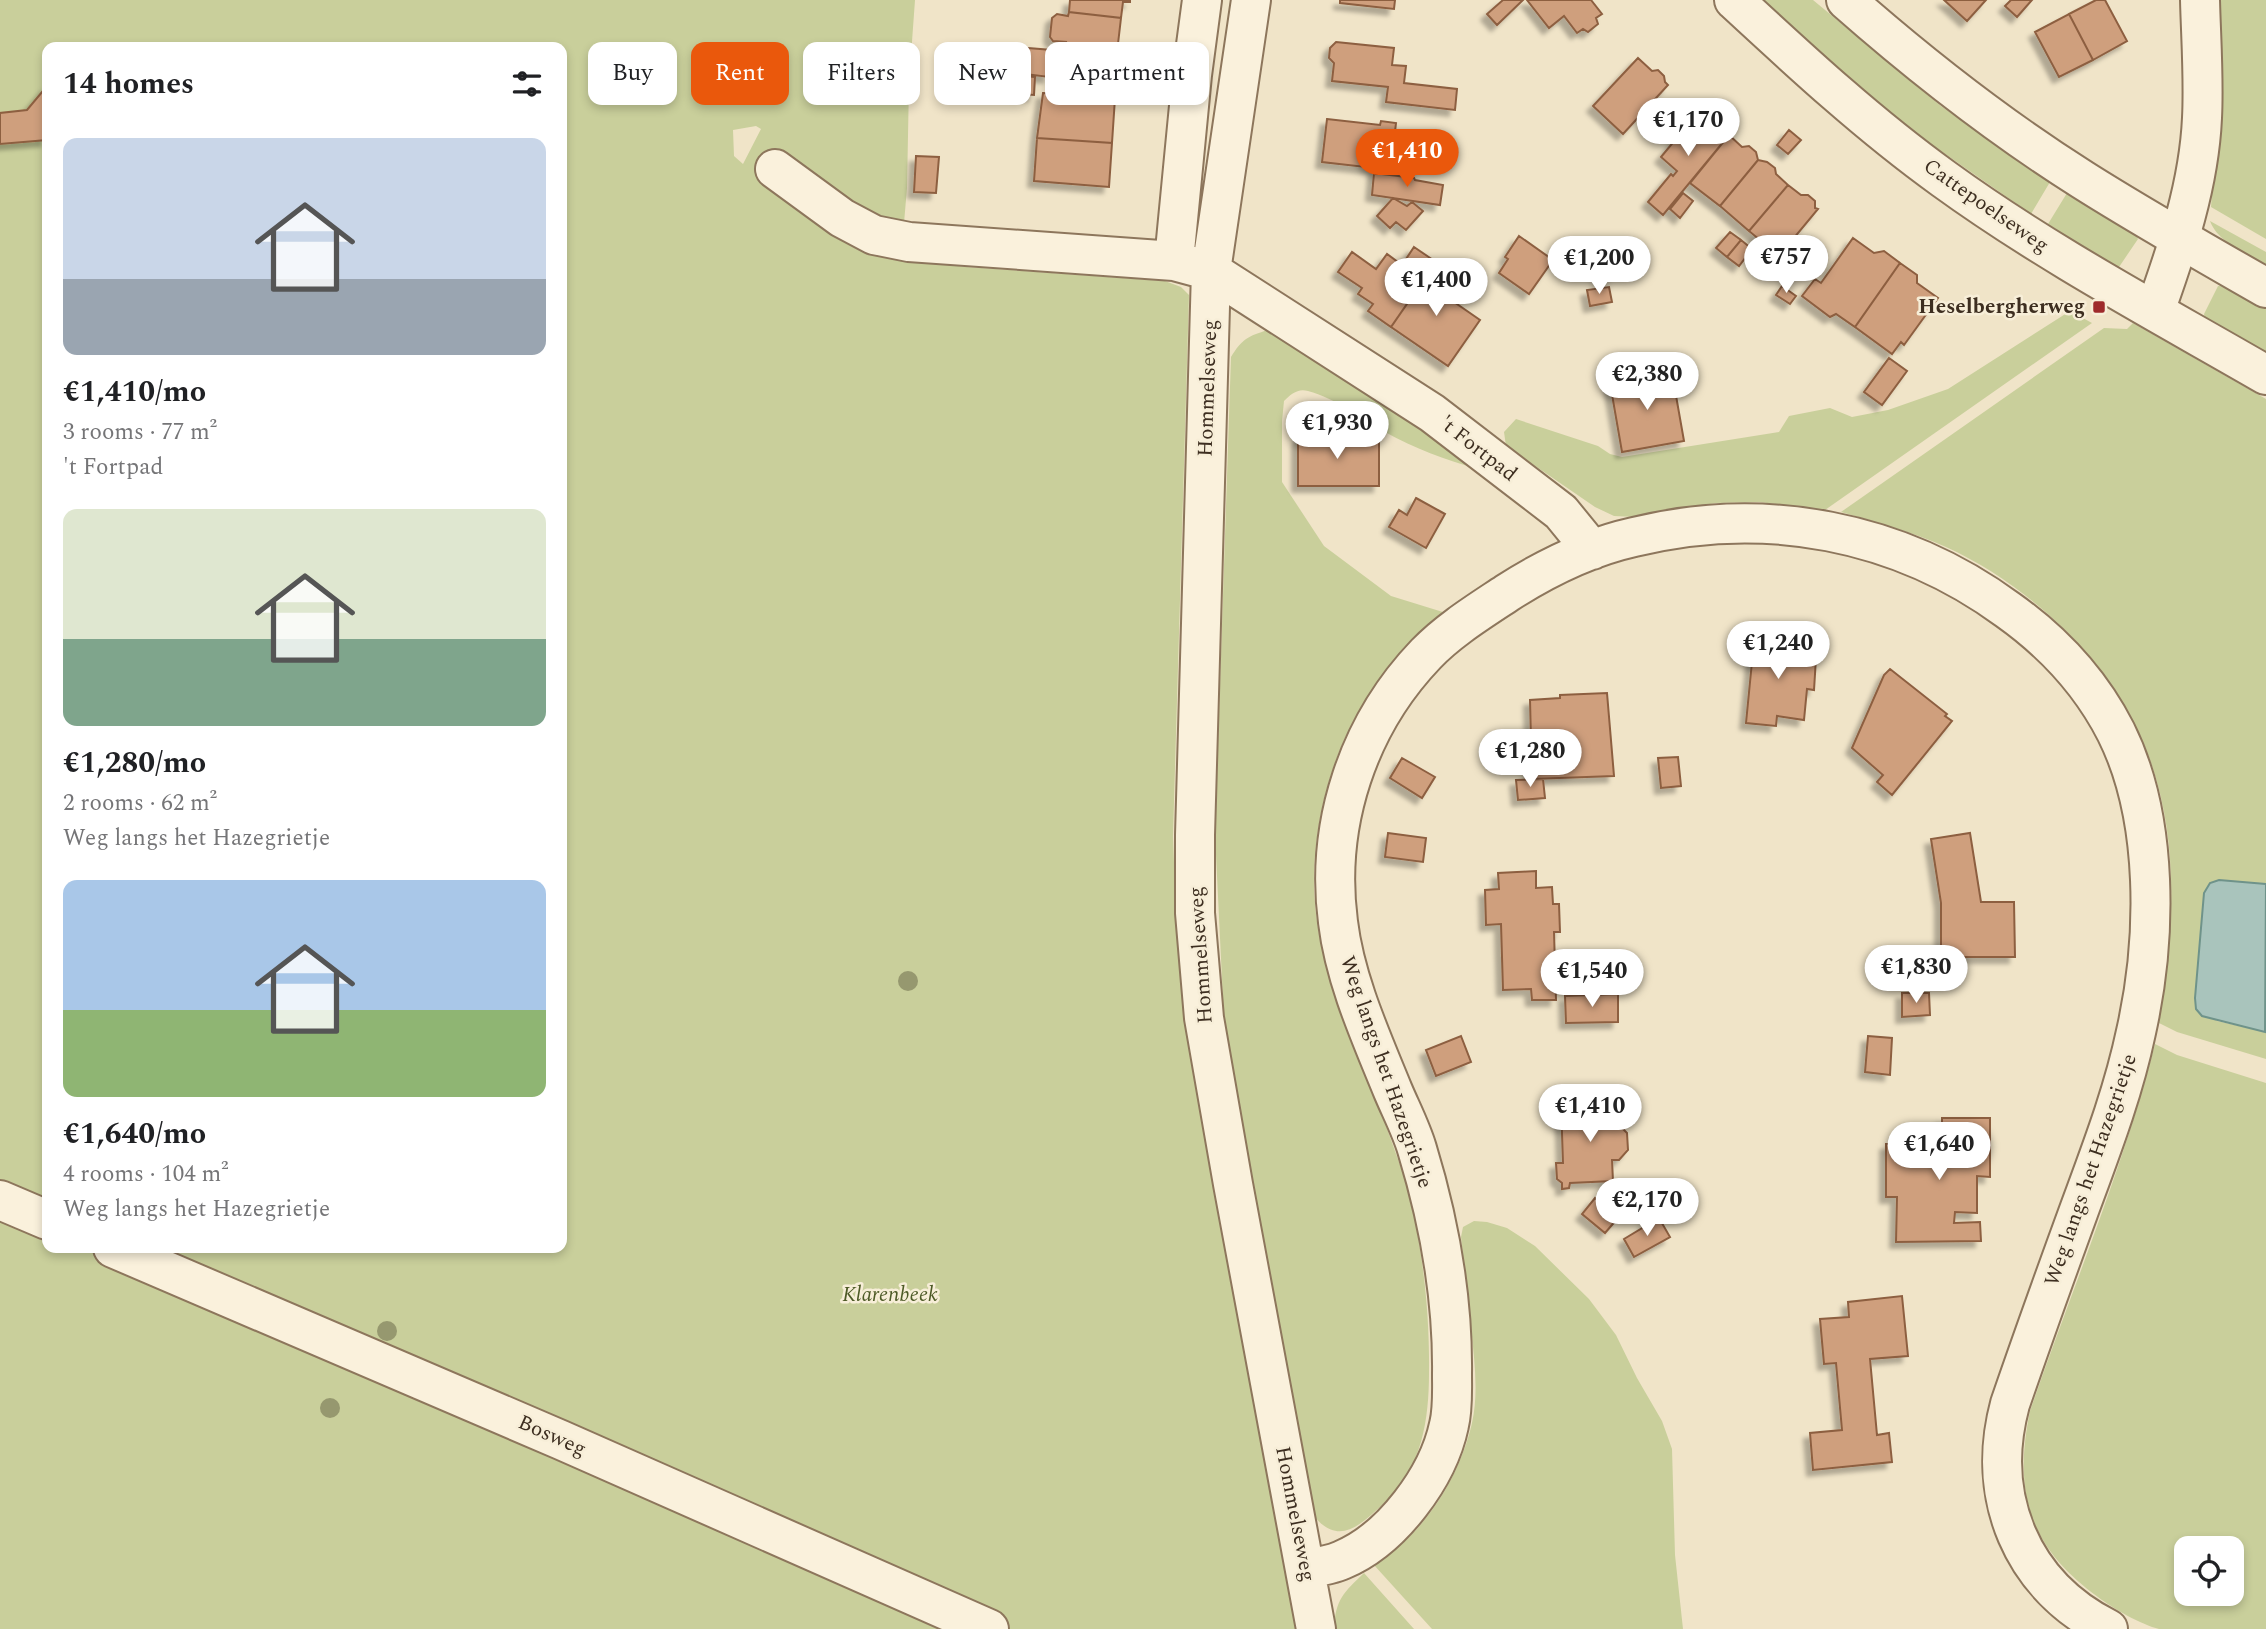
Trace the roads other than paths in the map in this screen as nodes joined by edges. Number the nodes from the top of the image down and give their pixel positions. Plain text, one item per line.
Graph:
1 (1202, 0) edge
2 (1251, 0) edge
3 (1734, 0) edge
4 (1846, 0) edge
5 (2200, 0) edge
6 (1196, 42) edge
7 (1209, 78) edge
8 (1238, 82) junction
9 (1189, 105) edge
10 (775, 169) dead end
11 (2181, 239) junction
12 (1174, 261) junction
13 (1211, 271) junction
14 (2266, 288) edge
15 (2155, 311) junction
16 (2266, 375) edge
17 (1592, 550) junction
18 (0, 1200) edge
19 (42, 1218) edge
20 (125, 1253) edge
21 (1305, 1569) junction
22 (989, 1629) edge
23 (1316, 1629) edge
24 (2109, 1629) edge

1 - 6 street
2 - 8 street, Hommelseweg
3 - 15 street, Cattepoelseweg
4 - 11 street
5 - 11 street
7 - 8 street
8 - 13 street, Hommelseweg
9 - 12 street
10 - 12 street
11 - 14 street
11 - 15 street
12 - 13 street
13 - 17 street, 't Fortpad
13 - 21 street, Hommelseweg
15 - 16 street, Cattepoelseweg
17 - 21 street, Weg langs het Hazegrietje
17 - 24 street, Weg langs het Hazegrietje
18 - 19 street
20 - 22 street, Bosweg
21 - 23 street, Hommelseweg

